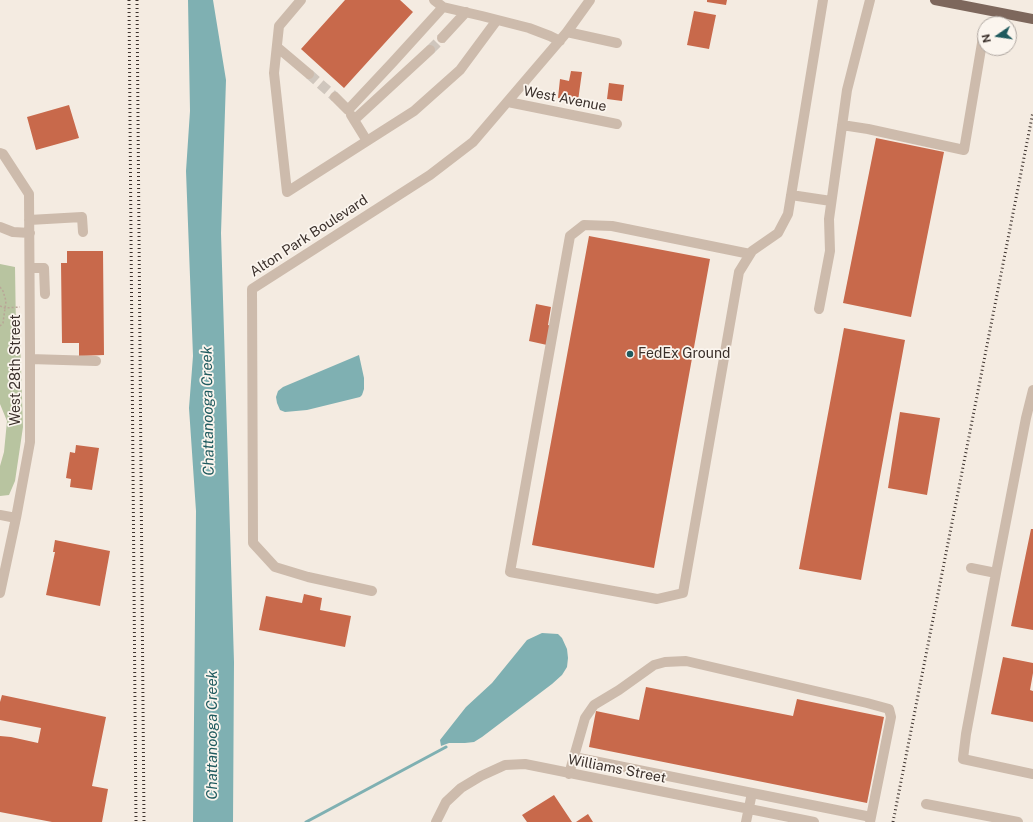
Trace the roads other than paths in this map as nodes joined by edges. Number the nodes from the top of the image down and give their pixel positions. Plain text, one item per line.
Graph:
1 (301, 0) edge
2 (434, 0) edge
3 (590, 0) edge
4 (824, 0) edge
5 (870, 0) edge
6 (935, 0) edge
7 (443, 7) junction
8 (466, 12) junction
9 (1033, 19) edge
10 (497, 20) junction
11 (567, 32) junction
12 (442, 38) tunnel mouth
13 (560, 41) junction
14 (617, 43) dead end
15 (277, 47) junction
16 (430, 50) tunnel mouth
17 (980, 56) edge
18 (309, 74) tunnel mouth
19 (335, 97) tunnel mouth
20 (508, 102) junction
21 (348, 110) junction
22 (354, 120) junction
23 (617, 124) dead end
24 (842, 125) junction
25 (367, 141) junction
26 (0, 153) edge
27 (791, 195) junction
28 (831, 201) junction
29 (30, 220) junction
30 (0, 227) edge
31 (84, 232) dead end
32 (30, 233) junction
33 (750, 254) junction
34 (30, 268) junction
35 (45, 294) dead end
36 (819, 309) dead end
37 (30, 359) junction
38 (96, 361) dead end
39 (1033, 390) edge
40 (0, 515) edge
41 (16, 518) junction
42 (971, 568) dead end
43 (996, 574) junction
44 (372, 591) dead end
45 (0, 593) edge
46 (574, 757) junction
47 (570, 774) junction
48 (1033, 774) edge
49 (695, 782) junction
50 (752, 793) junction
51 (692, 798) junction
52 (926, 804) dead end
53 (816, 806) junction
54 (748, 810) junction
55 (870, 820) edge
56 (436, 822) edge
57 (746, 822) edge
58 (813, 822) edge
59 (1018, 822) edge

1 - 15 street
2 - 7 street
3 - 11 street, Alton Park Boulevard
4 - 27 street
5 - 24 street
6 - 9 main road
7 - 8 street
7 - 21 street
8 - 10 street
8 - 12 street
10 - 13 street
10 - 25 street
11 - 13 street, Alton Park Boulevard
11 - 14 street
13 - 20 street, Alton Park Boulevard
15 - 18 street
15 - 25 street
16 - 22 street
17 - 24 street
19 - 21 street
20 - 23 street, West Avenue
20 - 44 street, Alton Park Boulevard
21 - 22 street
22 - 25 street
24 - 28 street
26 - 29 street, West 28th Street
27 - 28 street
27 - 33 street
28 - 36 street
29 - 31 street
29 - 32 street, West 28th Street
30 - 32 street
32 - 34 street, West 28th Street
33 - 33 street
34 - 35 street
34 - 37 street, West 28th Street
37 - 38 street
37 - 41 street, West 28th Street
39 - 43 street
40 - 41 street
41 - 45 street, West 28th Street
42 - 43 street
43 - 48 street
46 - 47 street
46 - 49 street
46 - 55 street
47 - 51 street, Williams Street
47 - 56 street, Williams Street
49 - 50 street
49 - 51 street
50 - 53 street
50 - 54 street
51 - 54 street, Williams Street
52 - 59 street
53 - 55 street
53 - 58 street
54 - 57 street
54 - 58 street, Williams Street

